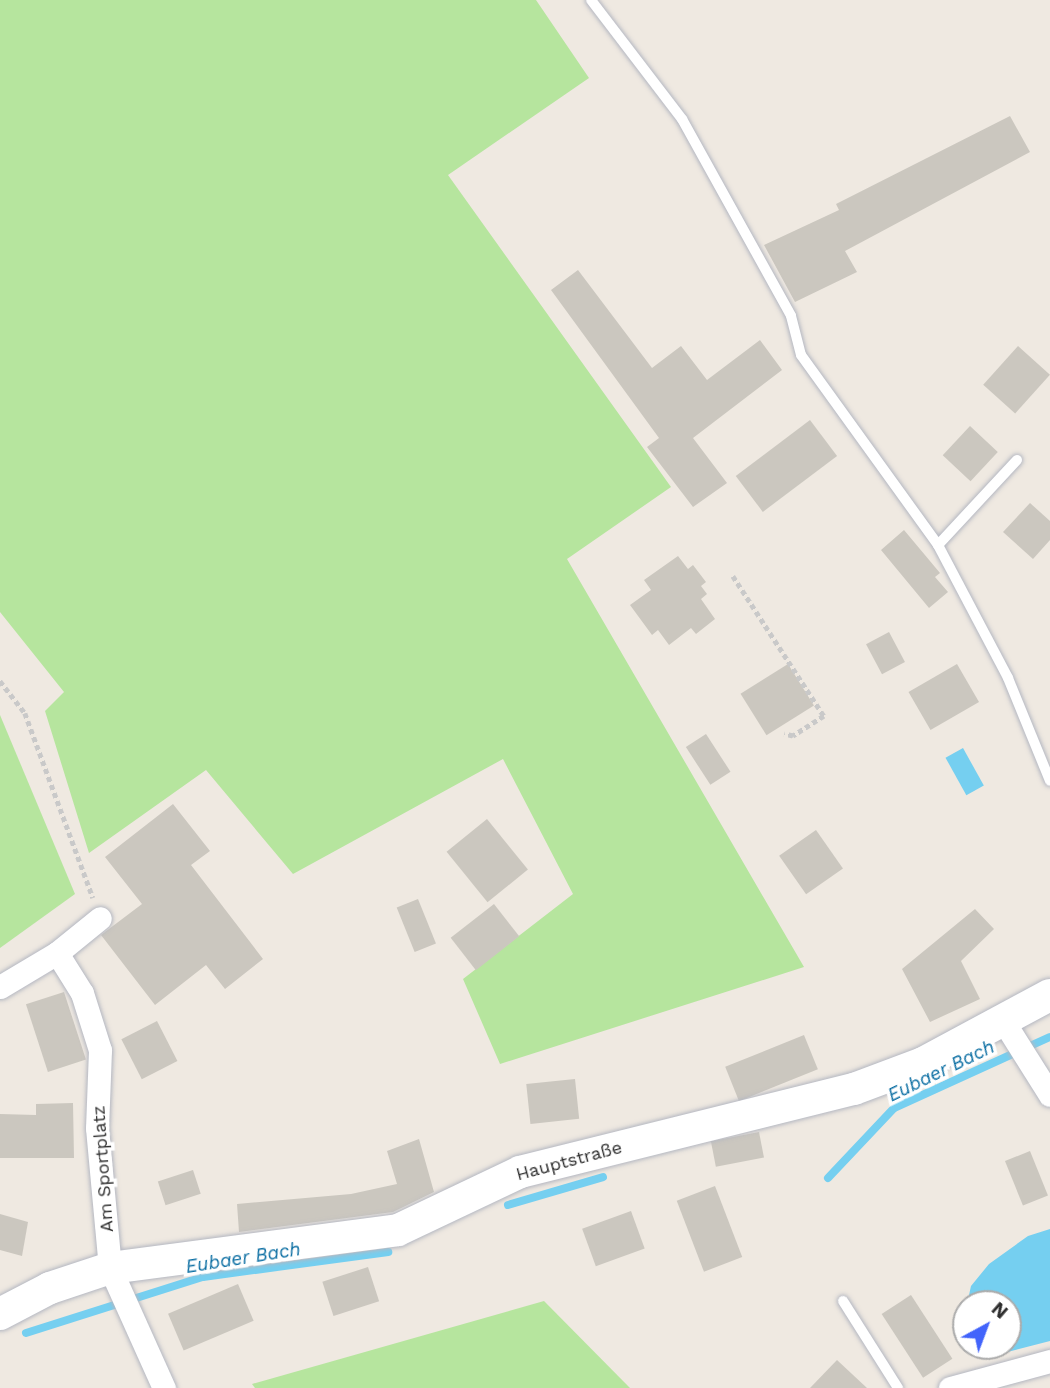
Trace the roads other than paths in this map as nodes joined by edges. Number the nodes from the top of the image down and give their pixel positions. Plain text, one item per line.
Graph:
1 (591, 0) edge
2 (1017, 460) dead end
3 (938, 545) junction
4 (1050, 781) edge
5 (100, 918) road end
6 (57, 953) junction
7 (0, 987) edge
8 (1050, 995) edge
9 (1007, 1028) junction
10 (1050, 1095) edge
11 (114, 1277) junction
12 (843, 1301) dead end
13 (0, 1314) edge
14 (1050, 1361) edge
15 (164, 1388) edge
16 (898, 1388) edge
17 (950, 1388) edge

1 - 3 lane
2 - 3 lane
3 - 4 lane
5 - 6 street
6 - 7 street
6 - 11 street, Am Sportplatz
8 - 9 street, Hauptstraße
9 - 10 street
9 - 11 street, Hauptstraße
11 - 13 street, Hauptstraße
11 - 15 street, Am Sportplatz
12 - 16 lane
14 - 17 street

